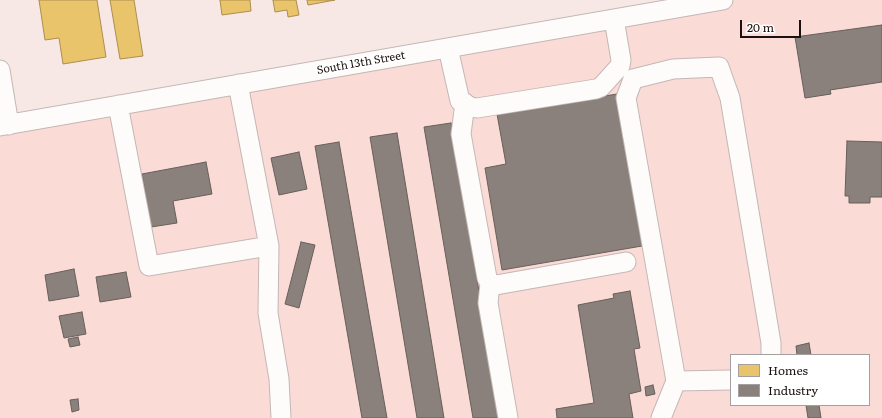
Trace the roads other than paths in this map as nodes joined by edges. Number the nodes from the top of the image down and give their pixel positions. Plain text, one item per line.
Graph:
1 (723, 0) edge
2 (614, 19) junction
3 (448, 48) junction
4 (0, 70) edge
5 (626, 72) junction
6 (238, 84) junction
7 (465, 103) junction
8 (118, 106) junction
9 (5, 125) edge
10 (269, 246) junction
11 (626, 262) dead end
12 (490, 283) junction
13 (771, 354) edge
14 (730, 380) edge
15 (676, 382) junction
16 (281, 418) edge
17 (508, 418) edge
18 (661, 418) edge

1 - 2 street, South 13th Street
2 - 3 street, South 13th Street
2 - 5 street
3 - 6 street, South 13th Street
3 - 7 street
4 - 9 street
5 - 7 street
5 - 13 street
5 - 15 street
6 - 8 street, South 13th Street
6 - 10 street
7 - 12 street
8 - 9 street, South 13th Street
8 - 10 street
10 - 16 street
11 - 12 street
12 - 17 street
14 - 15 street
15 - 18 street

